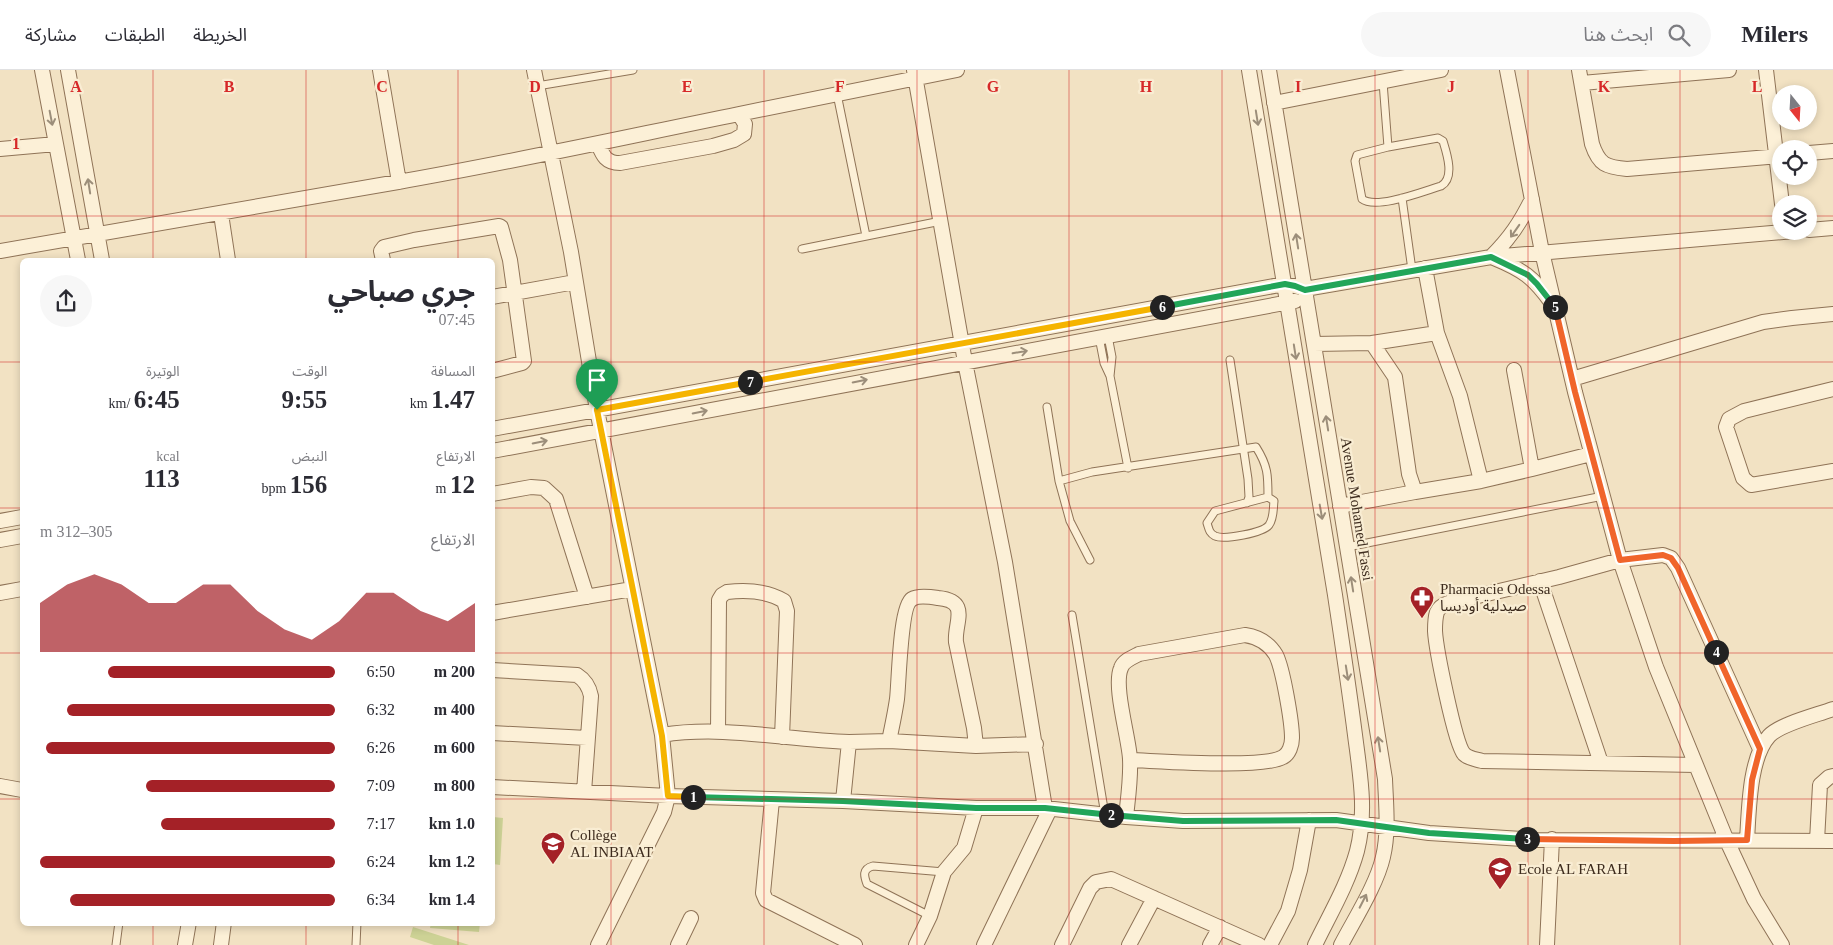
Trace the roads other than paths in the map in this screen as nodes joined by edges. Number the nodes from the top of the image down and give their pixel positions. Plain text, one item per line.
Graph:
1 (42, 70) edge
2 (68, 70) edge
3 (380, 70) edge
4 (534, 70) edge
5 (633, 70) edge
6 (957, 70) edge
7 (1249, 70) edge
8 (1269, 70) edge
9 (1442, 70) edge
10 (1507, 70) edge
11 (1728, 70) edge
12 (1766, 70) edge
13 (595, 73) edge
14 (915, 74) edge
15 (1580, 76) edge
16 (1384, 82) junction
17 (537, 86) junction
18 (837, 94) junction
19 (1274, 103) junction
20 (740, 114) junction
21 (1777, 140) edge
22 (56, 144) junction
23 (598, 144) junction
24 (1388, 147) junction
25 (0, 149) edge
26 (1833, 151) edge
27 (1817, 152) edge
28 (550, 154) junction
29 (1772, 157) edge
30 (399, 182) junction
31 (1402, 198) junction
32 (1532, 199) junction
33 (221, 214) junction
34 (941, 220) junction
35 (1833, 228) edge
36 (1817, 229) edge
37 (1772, 233) edge
38 (97, 234) junction
39 (866, 236) junction
40 (75, 238) junction
41 (802, 249) dead end
42 (0, 251) edge
43 (1542, 252) junction
44 (1491, 257) junction
45 (78, 258) edge
46 (102, 258) edge
47 (228, 258) edge
48 (383, 258) edge
49 (1418, 269) junction
50 (575, 282) junction
51 (1285, 284) junction
52 (1305, 290) junction
53 (516, 293) junction
54 (495, 296) edge
55 (1288, 304) junction
56 (1555, 307) junction
57 (1833, 314) edge
58 (1437, 333) junction
59 (1104, 337) junction
60 (962, 343) junction
61 (1372, 343) junction
62 (1314, 344) junction
63 (1230, 360) dead end
64 (965, 362) junction
65 (495, 370) edge
66 (1514, 370) dead end
67 (1572, 379) junction
68 (1833, 389) edge
69 (1047, 407) dead end
70 (597, 410) junction
71 (495, 428) edge
72 (601, 430) junction
73 (1244, 448) junction
74 (495, 450) edge
75 (1592, 454) junction
76 (1128, 468) junction
77 (1532, 469) junction
78 (1833, 471) edge
79 (1481, 481) junction
80 (1059, 482) junction
81 (1415, 492) junction
82 (495, 493) edge
83 (1602, 496) junction
84 (1268, 497) junction
85 (1247, 503) junction
86 (1340, 506) junction
87 (20, 517) edge
88 (0, 521) edge
89 (20, 536) edge
90 (0, 540) edge
91 (1346, 547) junction
92 (1090, 560) dead end
93 (1620, 560) junction
94 (1540, 581) junction
95 (20, 589) edge
96 (632, 589) junction
97 (0, 593) edge
98 (587, 597) junction
99 (495, 613) edge
100 (1072, 615) dead end
101 (495, 670) edge
102 (1833, 709) edge
103 (718, 732) junction
104 (495, 733) edge
105 (662, 736) junction
106 (782, 737) junction
107 (587, 738) junction
108 (889, 741) junction
109 (848, 742) junction
110 (1036, 744) junction
111 (976, 746) junction
112 (1760, 749) junction
113 (1130, 760) junction
114 (1602, 763) junction
115 (1696, 765) junction
116 (1833, 776) edge
117 (0, 786) edge
118 (495, 787) edge
119 (20, 790) edge
120 (584, 792) junction
121 (668, 796) junction
122 (772, 800) junction
123 (843, 801) junction
124 (976, 808) junction
125 (1048, 808) junction
126 (1105, 815) junction
127 (1126, 817) junction
128 (1309, 820) junction
129 (1362, 824) junction
130 (1386, 828) junction
131 (1552, 838) junction
132 (1727, 840) junction
133 (1747, 840) junction
134 (1817, 841) junction
135 (1833, 841) edge
136 (944, 872) junction
137 (1154, 898) junction
138 (930, 916) junction
139 (691, 918) dead end
140 (118, 926) edge
141 (188, 926) edge
142 (223, 926) edge
143 (357, 926) edge
144 (1220, 927) junction
145 (116, 945) edge
146 (185, 945) edge
147 (221, 945) edge
148 (356, 945) edge
149 (598, 945) edge
150 (678, 945) edge
151 (855, 945) edge
152 (916, 945) edge
153 (984, 945) edge
154 (1062, 945) edge
155 (1129, 945) edge
156 (1210, 945) edge
157 (1259, 945) edge
158 (1270, 945) edge
159 (1315, 945) edge
160 (1341, 945) edge
161 (1547, 945) edge
162 (1782, 945) edge

1 -> 22 street
38 -> 2 street
3 - 30 street
4 - 17 street
5 - 13 lane
6 - 14 street
7 -> 51 street
8 - 19 street, Avenue Mohamed Fassi
9 - 16 street
10 - 32 street
11 - 15 street
12 - 21 street
13 - 17 lane
14 - 18 street
14 - 34 street
15 - 29 street
16 - 19 street
16 - 24 lane
17 - 28 street
18 - 20 street
18 - 39 lane
52 -> 19 street, Avenue Mohamed Fassi
20 - 23 street
20 - 23 street
22 - 25 street
22 - 40 street
23 - 28 street
24 - 31 lane
24 - 31 lane
26 - 27 street
28 - 30 street
28 - 50 street
30 - 33 street
31 - 49 lane
32 - 43 street
32 -> 44 street
33 - 38 street
33 - 47 street
34 - 39 lane
34 - 60 street
35 - 36 street
37 - 43 street
38 - 40 street
38 - 46 street
39 - 41 lane
40 - 42 street
40 - 45 street
43 - 44 street
43 - 56 street
44 - 49 street
44 - 56 street
48 - 53 street
49 - 52 street
49 - 58 street
50 - 53 street
50 - 70 street
51 - 52 street
51 - 55 street
51 - 60 street
52 - 55 street
52 - 62 street, Avenue Mohamed Fassi
53 - 54 street
53 - 65 street
55 - 59 street
55 -> 129 street
56 - 67 street
57 - 67 street
58 - 61 street
58 - 79 street
64 -> 59 street
59 - 76 lane
60 - 64 street
60 - 70 street
61 - 62 street
61 - 81 street
86 -> 62 street, Avenue Mohamed Fassi
63 - 73 lane
72 -> 64 street
64 - 110 street
66 - 77 street
67 - 75 street
68 - 78 street
69 - 80 lane
70 - 71 street
70 - 72 street
74 -> 72 street
72 - 96 street
73 - 76 lane
73 - 84 lane
73 - 85 lane
75 - 77 street
75 - 83 street
76 - 80 lane
77 - 79 street
79 - 81 street
80 - 92 lane
81 - 86 street
82 - 98 street
83 - 91 lane
83 - 93 street
84 - 85 lane
84 - 85 lane
86 - 91 street, Avenue Mohamed Fassi
87 - 88 street
89 - 90 street
130 -> 91 street, Avenue Mohamed Fassi
93 - 94 street
93 - 112 street
93 - 115 street
94 - 114 street
94 - 114 street
95 - 97 street
96 - 98 street
96 - 105 street
98 - 99 street
100 - 126 lane
101 - 107 street
102 - 112 street
103 - 105 street
103 - 106 street
103 - 106 street
104 - 107 street
105 - 121 street
106 - 109 street
107 - 120 street
108 - 109 street
108 - 111 street
108 - 111 street
109 - 123 street
110 - 111 street
110 - 125 street
112 - 133 street
113 - 113 street
113 - 127 street
114 - 115 street
115 - 132 street
116 - 134 street
117 - 119 street
118 - 120 street
120 - 121 street
121 - 122 street
121 - 149 street
122 - 123 street
122 - 151 street
123 - 124 street
124 - 125 street
124 - 136 street
125 - 126 street
125 - 153 street
126 - 127 street
127 - 128 street
128 - 129 street
128 - 158 street
129 - 130 street
129 - 159 street
130 - 131 street
160 -> 130 street, Avenue Mohamed Fassi
131 - 132 street
131 - 161 street
132 - 133 street
132 - 162 street
133 - 134 street
134 - 135 street
136 - 138 street
136 - 138 lane
137 - 144 street
137 - 154 street
137 - 155 street
138 - 152 street
139 - 150 street
140 - 145 lane
141 - 146 street
142 - 147 street
143 - 148 lane
144 - 156 street
144 - 157 street

